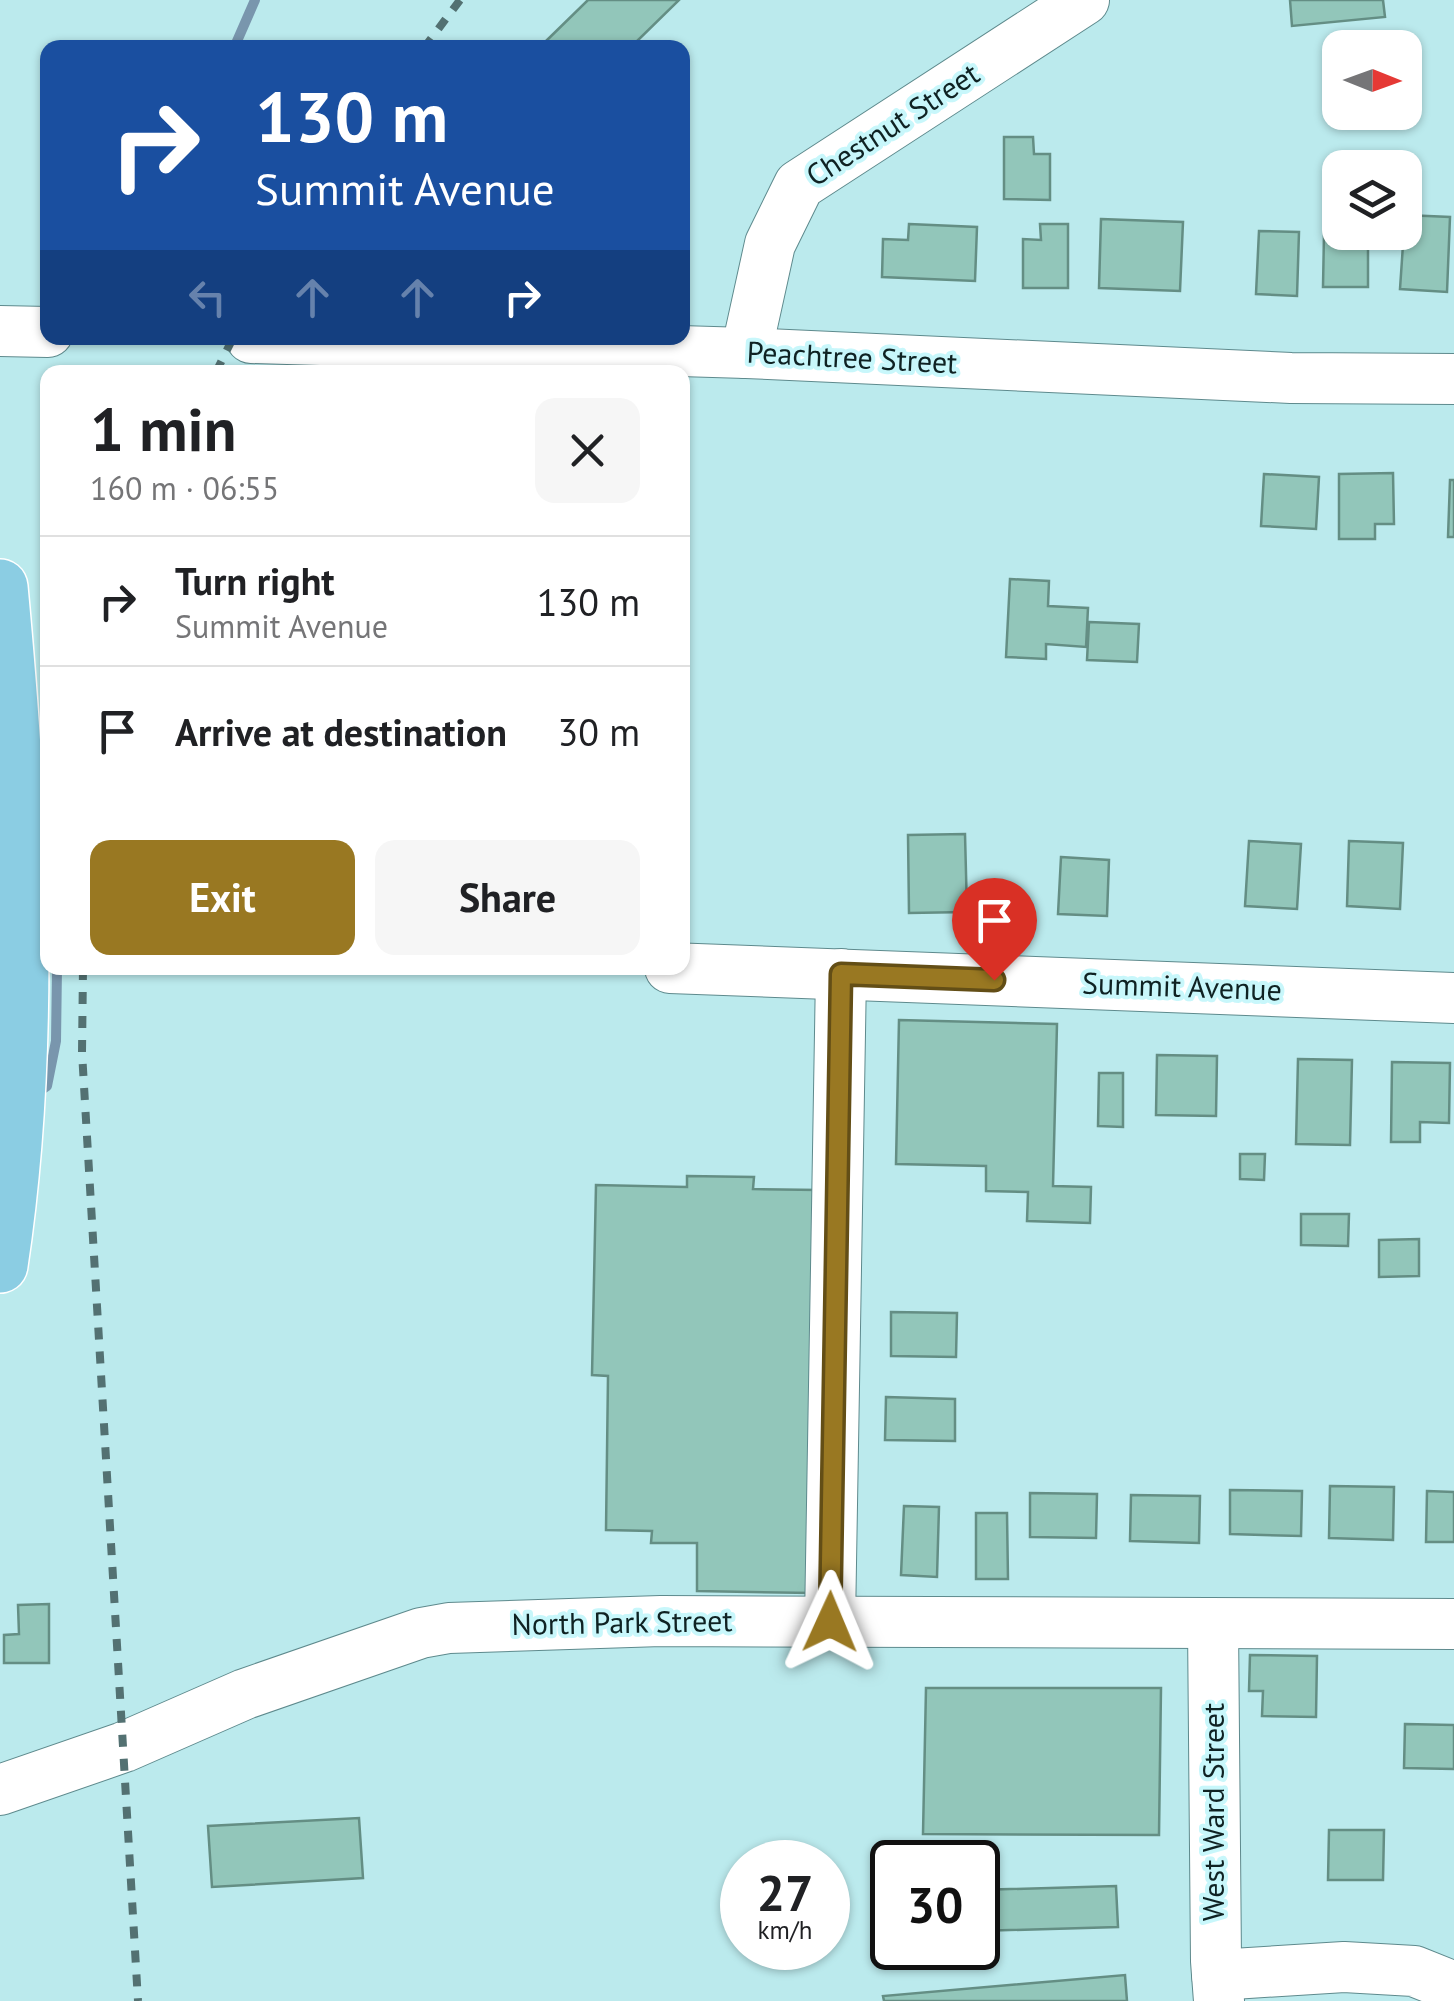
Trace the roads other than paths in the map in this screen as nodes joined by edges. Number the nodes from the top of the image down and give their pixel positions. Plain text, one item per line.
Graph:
1 (1084, 0) edge
2 (0, 331) edge
3 (40, 332) edge
4 (342, 345) edge
5 (746, 353) junction
6 (539, 360) edge
7 (1454, 378) edge
8 (0, 588) edge
9 (5, 698) edge
10 (34, 945) edge
11 (690, 969) edge
12 (841, 974) junction
13 (1454, 998) edge
14 (0, 1265) edge
15 (830, 1622) junction
16 (1213, 1624) junction
17 (1454, 1624) edge
18 (0, 1790) edge
19 (1454, 1986) edge
20 (1218, 1988) edge

1 - 5 street, Chestnut Street
2 - 3 street
4 - 6 street, Peachtree Street
5 - 6 street, Peachtree Street
5 - 7 street, Peachtree Street
8 - 9 main road
9 - 10 main road
10 - 14 main road
11 - 12 street, Summit Avenue
12 - 13 street, Summit Avenue
12 - 15 street
15 - 16 street, North Park Street
15 - 18 street, North Park Street
16 - 17 street, North Park Street
16 - 20 street, West Ward Street
19 - 20 street

